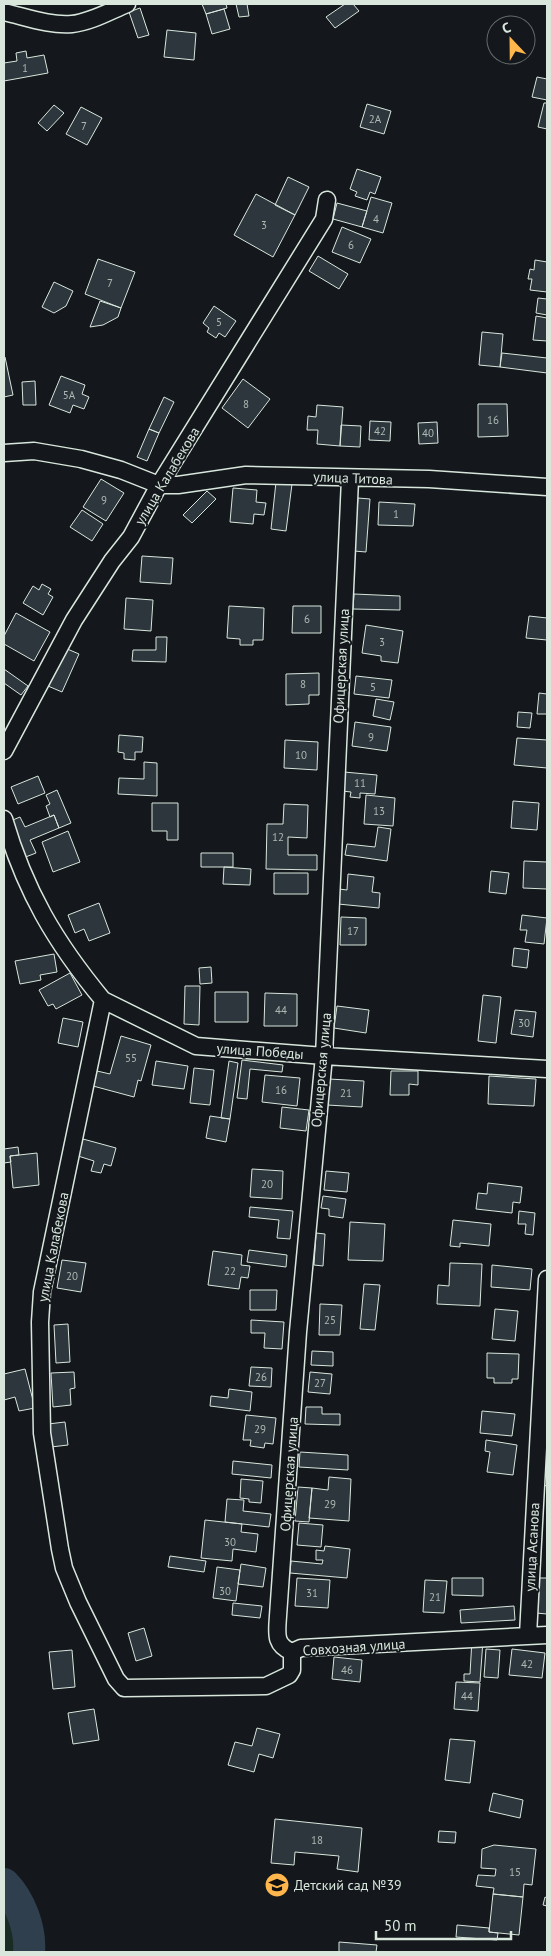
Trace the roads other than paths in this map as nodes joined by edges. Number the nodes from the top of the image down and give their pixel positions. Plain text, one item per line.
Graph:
1 (127, 4) edge
2 (4, 12) edge
3 (327, 200) dead end
4 (4, 453) edge
5 (350, 479) junction
6 (159, 485) junction
7 (547, 487) edge
8 (4, 751) edge
9 (4, 819) edge
10 (103, 1000) junction
11 (324, 1056) junction
12 (547, 1069) edge
13 (547, 1279) edge
14 (528, 1635) junction
15 (547, 1635) edge
16 (292, 1652) junction
17 (124, 1688) joint

1 - 2 street
3 - 6 street, улица Калабекова
4 - 6 street
5 - 6 street, улица Титова
5 - 7 street, улица Титова
5 - 11 street, Офицерская улица
6 - 8 street, улица Калабекова
9 - 10 street
10 - 11 street, улица Победы
10 - 17 street, улица Калабекова
11 - 12 street, улица Победы
11 - 16 street, Офицерская улица
13 - 14 street, улица Асанова
14 - 15 street, Совхозная улица
14 - 16 street, Совхозная улица
16 - 17 street, Совхозная улица

